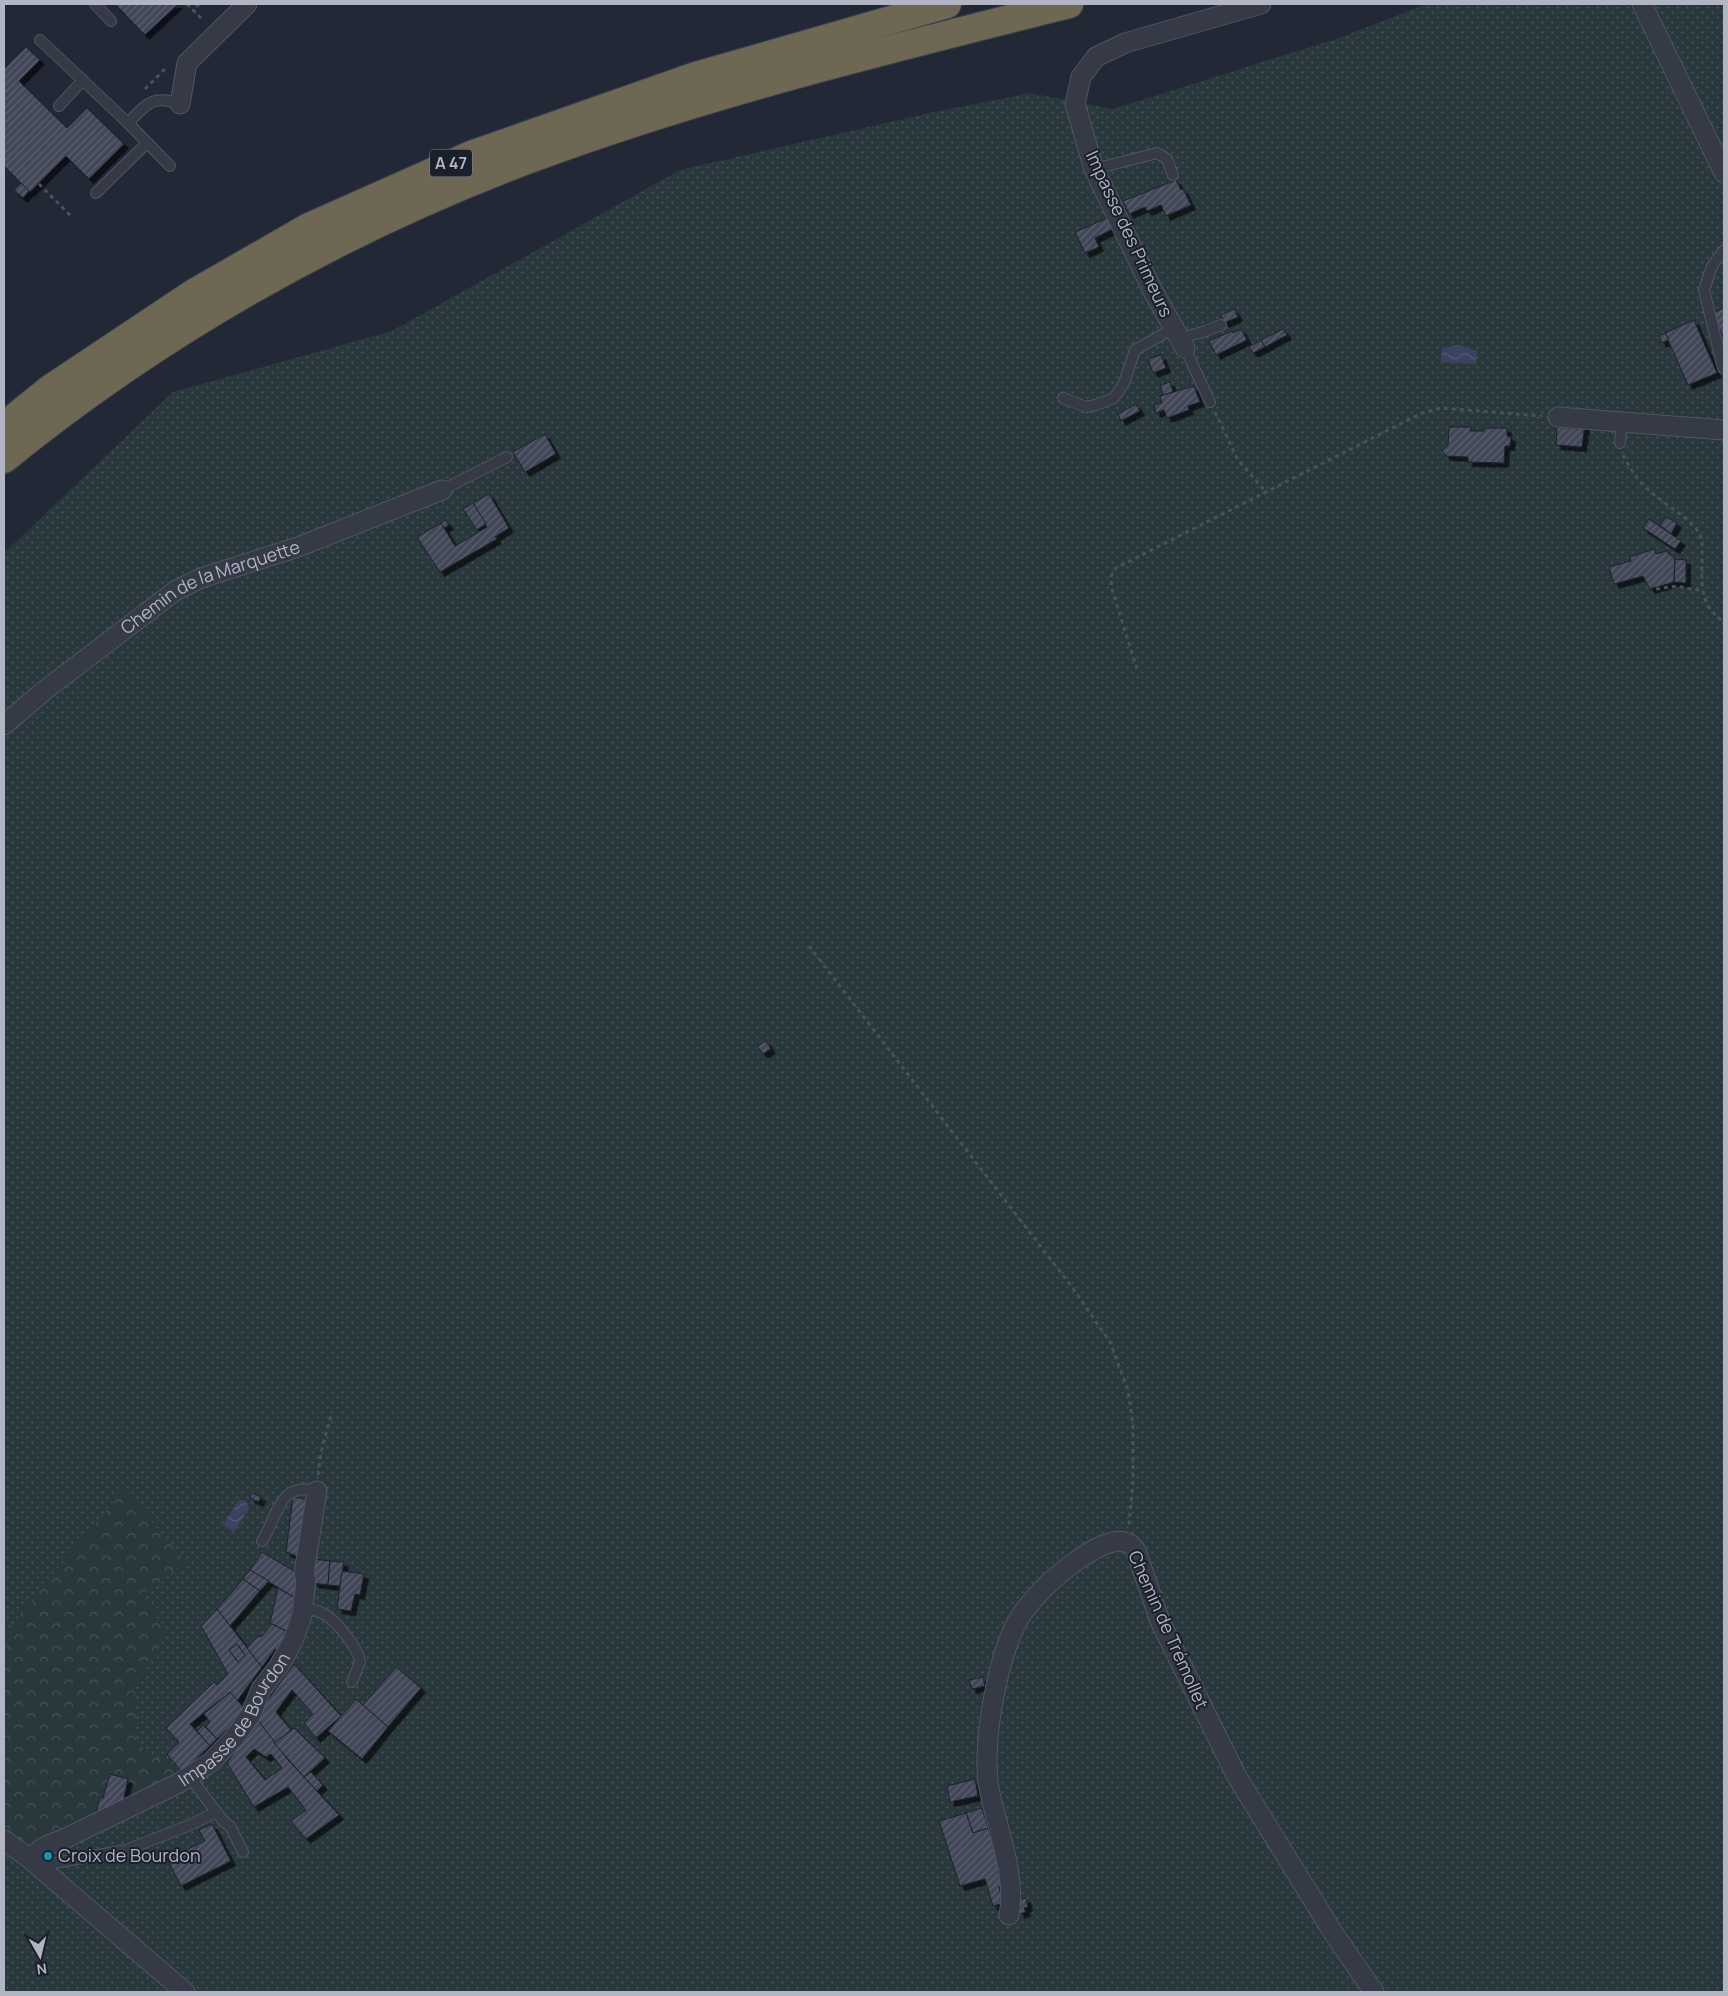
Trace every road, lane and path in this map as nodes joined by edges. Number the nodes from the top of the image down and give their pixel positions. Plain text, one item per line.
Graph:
1 (95, 4) edge
2 (187, 4) edge
3 (199, 4) edge
4 (247, 4) edge
5 (947, 4) edge
6 (1069, 4) edge
7 (1260, 4) edge
8 (1642, 4) edge
9 (193, 10) junction
10 (111, 21) dead end
11 (205, 22) dead end
12 (40, 40) dead end
13 (83, 80) junction
14 (180, 104) joint
15 (59, 106) dead end
16 (128, 123) junction
17 (147, 143) junction
18 (170, 166) dead end
19 (1094, 169) junction
20 (1724, 173) edge
21 (1173, 176) dead end
22 (39, 184) dead end
23 (96, 193) dead end
24 (72, 216) dead end
25 (1724, 250) edge
26 (1221, 325) dead end
27 (1180, 338) junction
28 (1723, 368) dead end
29 (1064, 398) dead end
30 (1210, 402) joint
31 (1558, 417) joint
32 (1625, 423) junction
33 (4, 426) edge
34 (1724, 430) edge
35 (1620, 443) joint
36 (4, 458) edge
37 (507, 458) dead end
38 (442, 490) joint
39 (1266, 492) junction
40 (1656, 589) dead end
41 (1703, 589) junction
42 (1724, 622) edge
43 (1137, 669) dead end
44 (4, 724) edge
45 (809, 946) dead end
46 (332, 1412) dead end
47 (317, 1491) junction
48 (262, 1541) dead end
49 (1128, 1543) junction
50 (303, 1608) junction
51 (352, 1682) dead end
52 (189, 1776) junction
53 (216, 1812) junction
54 (4, 1840) edge
55 (243, 1852) dead end
56 (34, 1862) junction
57 (1008, 1915) dead end
58 (185, 1992) edge
59 (1374, 1992) edge

1 - 10 lane
2 - 9 path
3 - 9 path
4 - 14 street
5 - 33 highway, A 47
6 - 36 highway, A 47
7 - 19 street, Impasse des Primeurs
8 - 20 street
9 - 11 path
12 - 13 lane
13 - 15 lane
13 - 16 lane
14 - 16 lane
16 - 17 lane
17 - 18 lane
17 - 23 lane
19 - 21 lane
19 - 27 street, Impasse des Primeurs
22 - 24 path
25 - 28 lane
26 - 27 lane
27 - 29 lane
27 - 30 lane
30 - 39 path
31 - 32 street
31 - 39 path
32 - 34 street
32 - 35 lane
35 - 41 path
37 - 38 lane
38 - 44 street, Chemin de la Marquette
39 - 43 path
40 - 41 path
41 - 42 path
45 - 49 path
46 - 47 path
47 - 48 lane
47 - 50 street, Impasse de Bourdon
49 - 57 street, Chemin de Trémollet
49 - 59 street, Chemin de Trémollet
50 - 51 lane
50 - 52 street, Impasse de Bourdon
52 - 53 lane
52 - 56 street, Impasse de Bourdon
53 - 55 lane
53 - 56 lane
54 - 56 street
56 - 58 street

